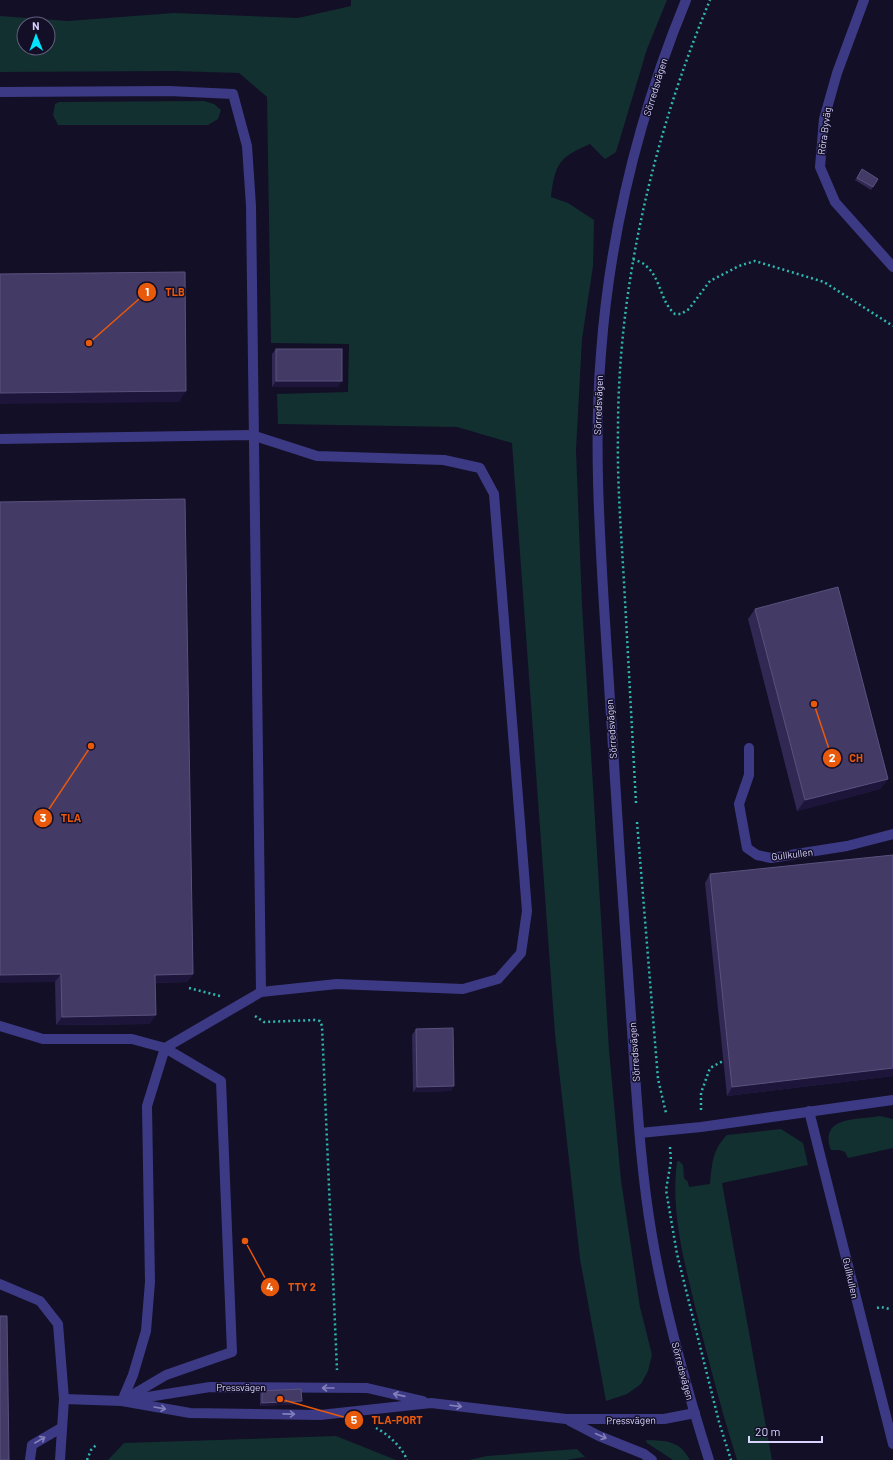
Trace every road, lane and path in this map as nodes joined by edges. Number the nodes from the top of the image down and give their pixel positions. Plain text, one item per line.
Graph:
1 (686, 0) edge
2 (710, 0) edge
3 (864, 0) edge
4 (0, 92) edge
5 (634, 259) junction
6 (893, 267) edge
7 (893, 326) edge
8 (252, 435) junction
9 (0, 439) edge
10 (749, 748) dead end
11 (636, 805) dead end
12 (637, 821) dead end
13 (893, 834) edge
14 (189, 988) edge
15 (261, 992) junction
16 (239, 1005) junction
17 (0, 1026) edge
18 (165, 1048) junction
19 (723, 1061) dead end
20 (893, 1100) edge
21 (809, 1111) junction
22 (700, 1127) junction
23 (668, 1130) junction
24 (640, 1133) junction
25 (0, 1284) edge
26 (337, 1375) dead end
27 (64, 1399) junction
28 (122, 1401) junction
29 (431, 1403) junction
30 (695, 1413) junction
31 (566, 1419) junction
32 (61, 1428) junction
33 (372, 1428) dead end
34 (96, 1444) dead end
35 (893, 1444) edge
36 (30, 1460) edge
37 (60, 1460) edge
38 (87, 1460) edge
39 (407, 1460) edge
40 (652, 1460) edge
41 (709, 1460) edge
42 (731, 1460) edge

1 - 24 street, Sörredsvägen
2 - 5 path
3 - 6 street, Röra Byväg
4 - 8 street
5 - 7 path
5 - 11 path
8 - 9 street
8 - 15 street
8 - 15 street
10 - 13 street, Gullkullen
12 - 23 path
14 - 16 path
15 - 16 street
16 - 18 street
16 - 26 path
17 - 18 street
18 - 28 street
18 - 28 street
19 - 22 path
20 - 21 street
21 - 22 street
21 - 35 street, Gullkullen
22 - 23 street
23 - 24 street
23 - 42 path
24 - 30 street, Sörredsvägen
25 - 27 street
27 - 28 street, Pressvägen
27 - 32 street
28 -> 29 street, Pressvägen
29 -> 28 street, Pressvägen
29 -> 31 street, Pressvägen
30 - 31 street, Pressvägen
30 - 41 street, Sörredsvägen
31 -> 40 street, Pressvägen
36 -> 32 street
32 - 37 street
33 - 39 path
34 - 38 path

